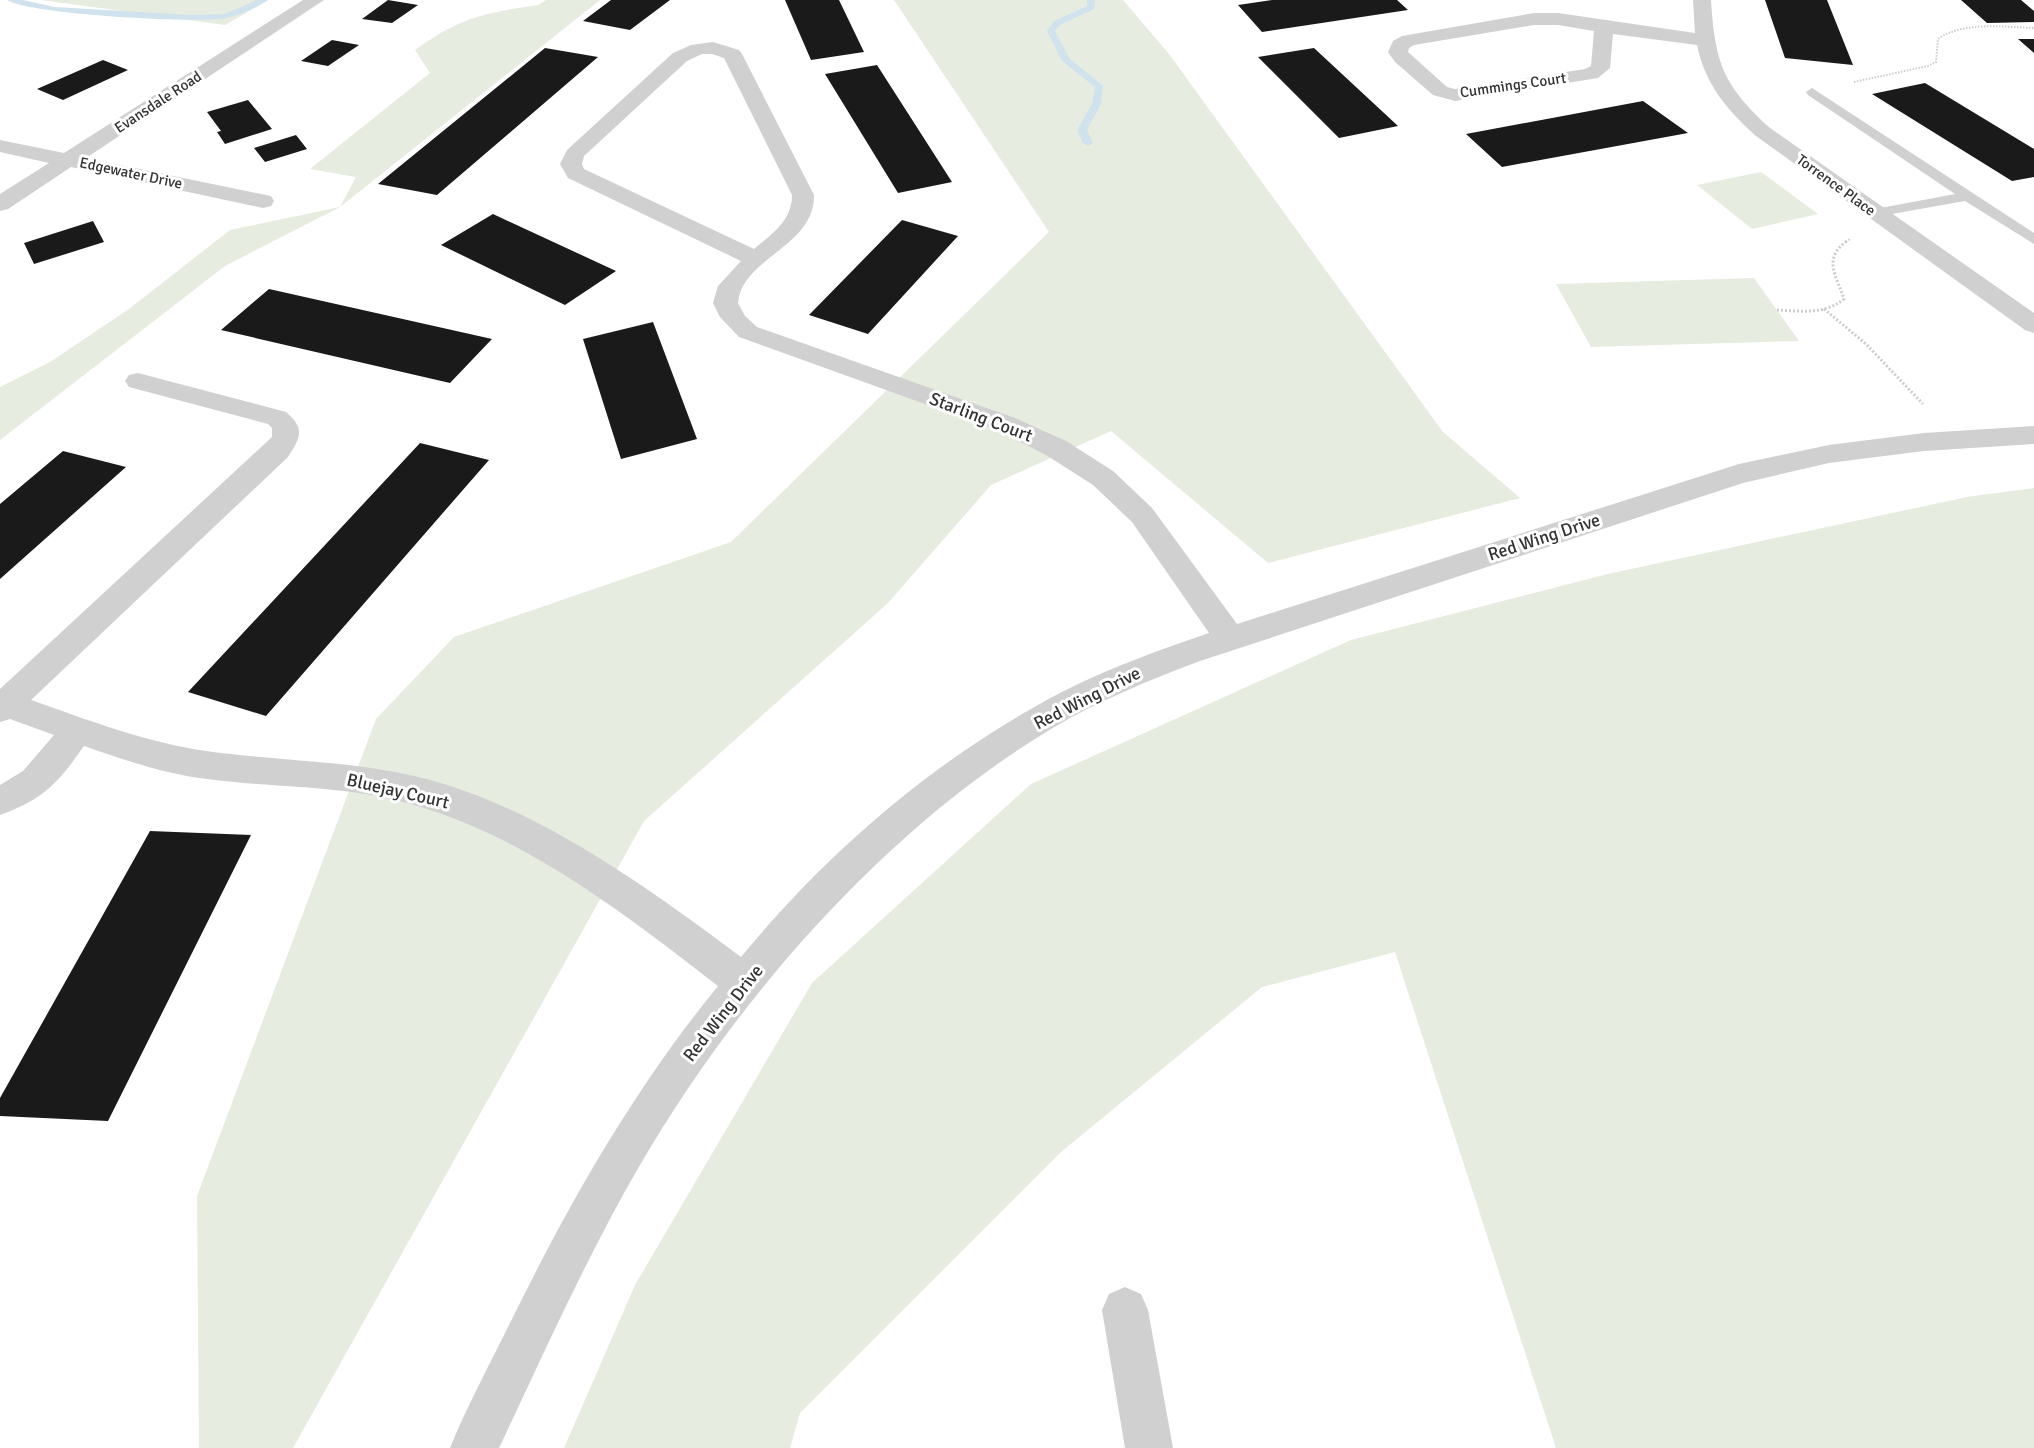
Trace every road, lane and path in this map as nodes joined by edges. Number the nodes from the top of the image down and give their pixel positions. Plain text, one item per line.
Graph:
1 (315, 0) edge
2 (1702, 0) edge
3 (1604, 27) junction
4 (2034, 28) edge
5 (1704, 40) junction
6 (1812, 92) joint
7 (0, 146) edge
8 (68, 160) junction
9 (1967, 196) junction
10 (263, 201) dead end
11 (0, 204) edge
12 (1875, 213) junction
13 (1893, 225) junction
14 (2034, 240) edge
15 (756, 259) junction
16 (1824, 309) junction
17 (1777, 310) dead end
18 (2034, 325) edge
19 (138, 381) dead end
20 (2034, 435) edge
21 (1959, 440) junction
22 (1230, 638) junction
23 (3, 706) edge
24 (76, 730) junction
25 (0, 800) edge
26 (744, 982) junction
27 (1125, 1310) dead end
28 (474, 1448) edge
29 (1149, 1448) edge

1 - 8 street, Evansdale Road
2 - 5 street, Torrence Place
3 - 3 street, Cummings Court
3 - 5 street, Cummings Court
4 - 6 path
5 - 12 street, Torrence Place
6 - 9 lane
7 - 8 street, Edgewater Drive
8 - 10 street, Edgewater Drive
8 - 11 street, Evansdale Road
9 - 12 lane
9 - 14 lane
12 - 13 street, Torrence Place
13 - 16 path
13 - 18 street, Torrence Place
15 - 15 street, Starling Court
15 - 22 street, Starling Court
16 - 17 path
16 - 21 path
19 - 23 street, Bluejay Court
20 - 21 street, Red Wing Drive
21 - 22 street, Red Wing Drive
22 - 26 street, Red Wing Drive
23 - 24 street, Bluejay Court
24 - 25 street
24 - 26 street, Bluejay Court
26 - 28 street, Red Wing Drive
27 - 29 street

